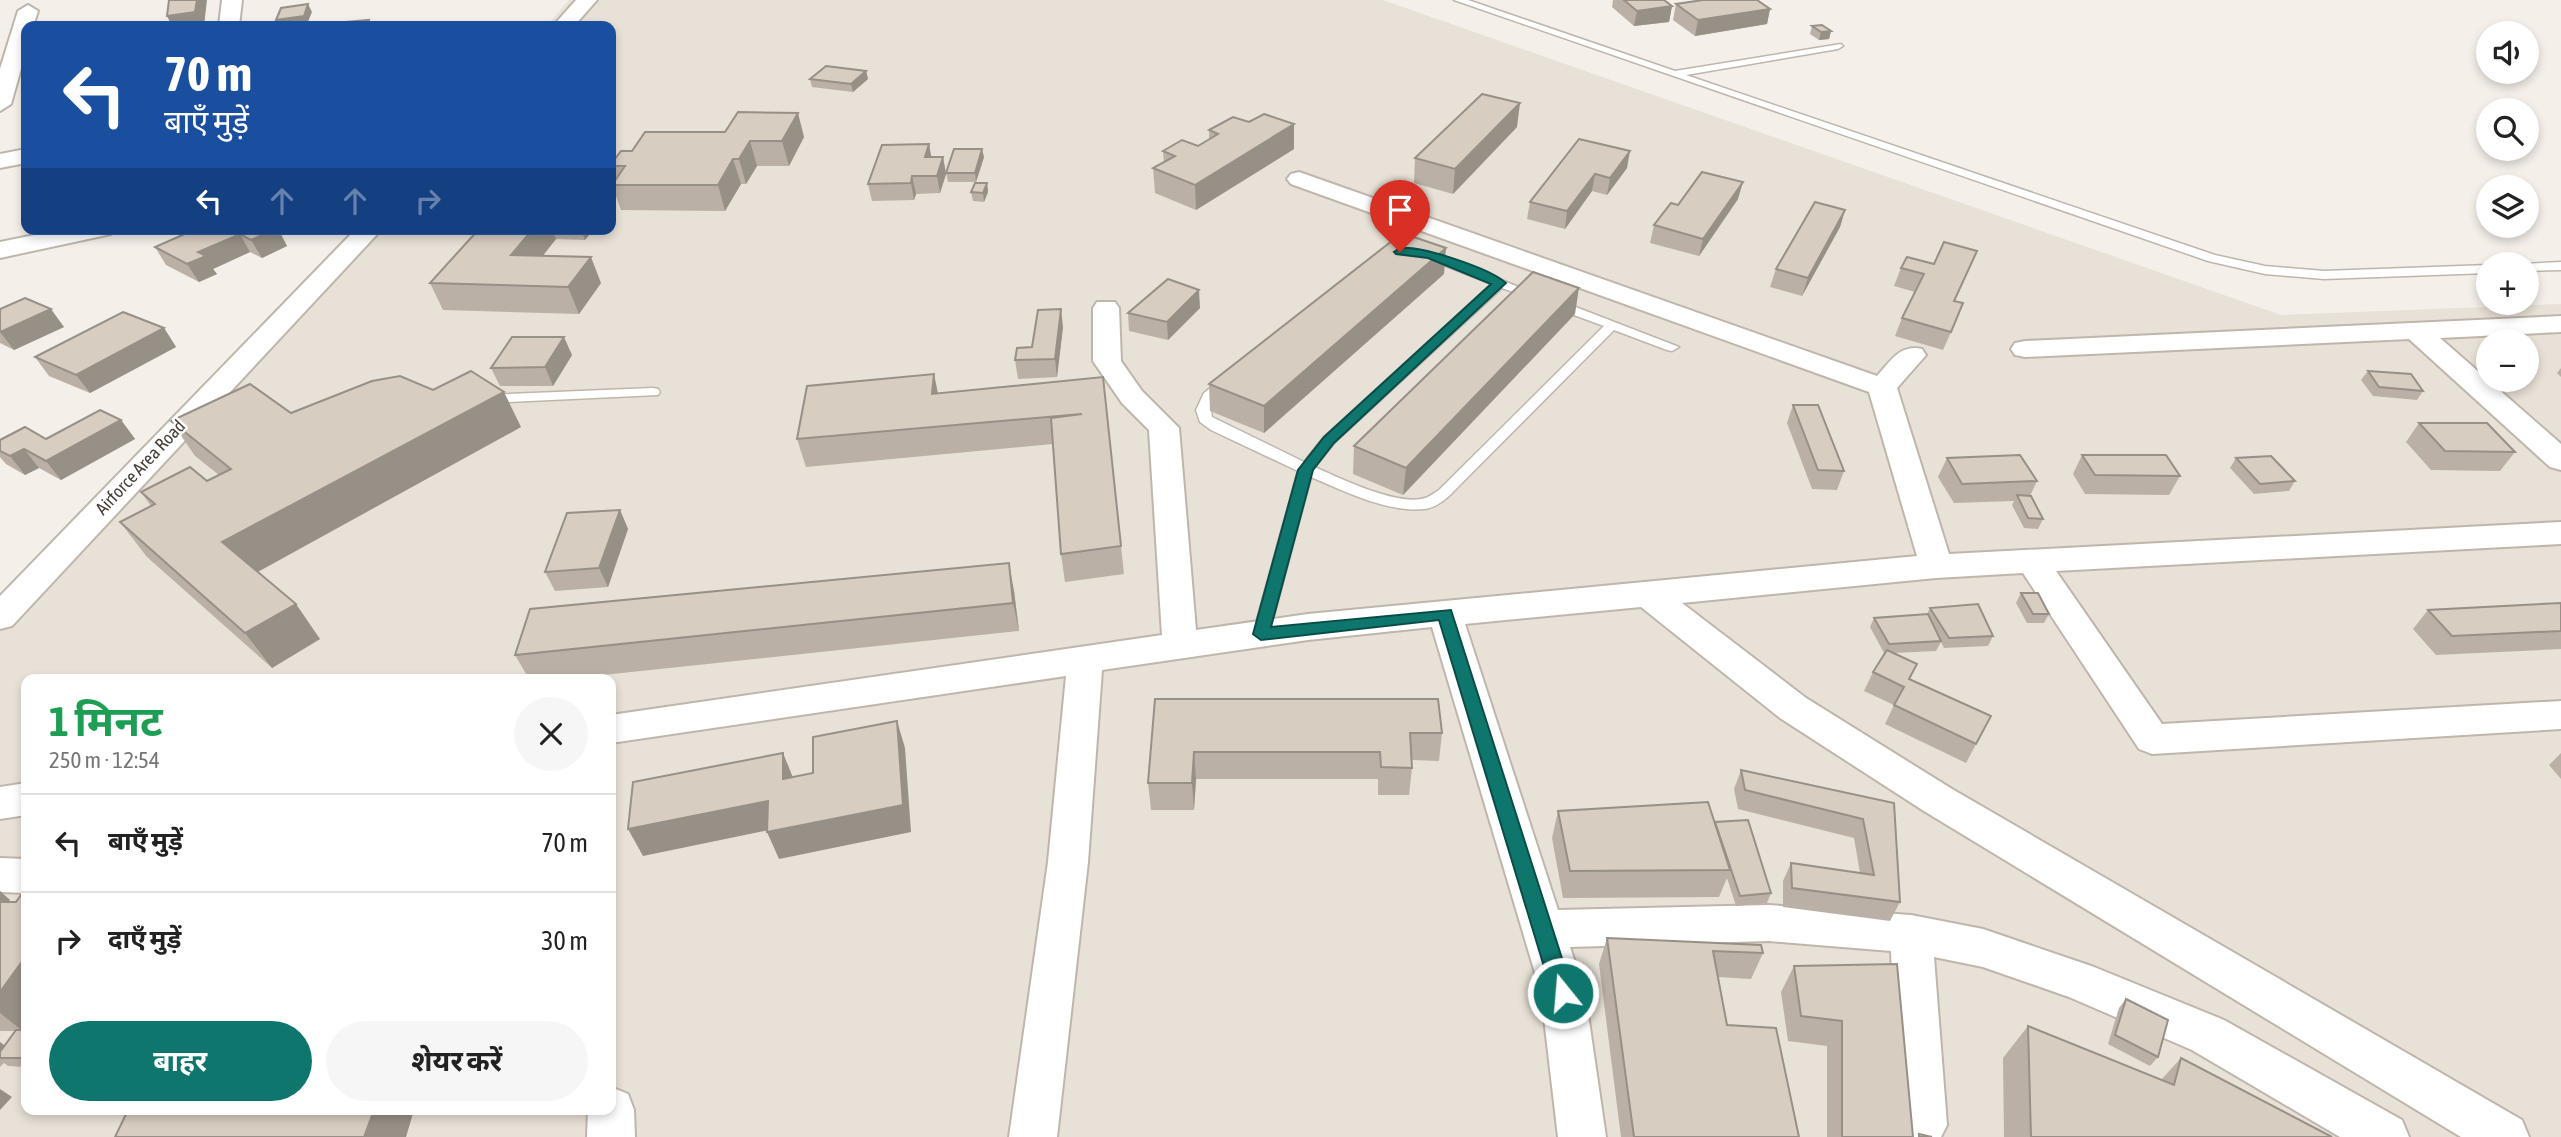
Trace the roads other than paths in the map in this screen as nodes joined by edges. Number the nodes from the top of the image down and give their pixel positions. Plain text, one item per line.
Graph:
1 (232, 0) edge
2 (587, 0) edge
3 (1459, 0) edge
4 (28, 11) dead end
5 (25, 21) edge
6 (230, 21) edge
7 (568, 21) edge
8 (21, 34) edge
9 (1838, 46) dead end
10 (1674, 74) junction
11 (0, 104) edge
12 (21, 157) edge
13 (0, 161) edge
14 (1299, 179) dead end
15 (73, 235) edge
16 (365, 235) edge
17 (0, 250) edge
18 (1408, 251) edge
19 (2561, 266) edge
20 (2539, 267) edge
21 (2476, 269) edge
22 (1500, 283) junction
23 (1106, 308) dead end
24 (2561, 324) edge
25 (1612, 325) junction
26 (2415, 330) junction
27 (1672, 347) dead end
28 (2025, 349) dead end
29 (1912, 355) dead end
30 (1231, 379) edge
31 (1882, 387) junction
32 (653, 392) dead end
33 (471, 400) edge
34 (2561, 460) edge
35 (1306, 470) junction
36 (2561, 533) edge
37 (2032, 561) junction
38 (1936, 566) junction
39 (1648, 594) junction
40 (1446, 614) junction
41 (0, 617) edge
42 (1261, 634) junction
43 (1180, 646) junction
44 (1084, 660) junction
45 (2561, 715) edge
46 (616, 728) edge
47 (21, 800) edge
48 (0, 803) edge
49 (0, 875) edge
50 (21, 876) edge
51 (1543, 929) junction
52 (1911, 934) junction
53 (611, 1115) edge
54 (1923, 1125) dead end
55 (611, 1137) edge
56 (1034, 1137) edge
57 (1582, 1137) edge
58 (2385, 1137) edge
59 (2505, 1137) edge

1 - 6 street
2 - 7 street
3 - 10 lane
4 - 5 street
8 - 11 street
9 - 10 lane
10 - 21 lane
12 - 13 street
14 - 31 street
15 - 17 street
16 - 41 street, Airforce Area Road
18 - 22 lane
19 - 20 lane
22 - 25 lane
22 - 35 lane
23 - 43 street
24 - 26 street
25 - 27 lane
25 - 35 lane
26 - 28 street
26 - 34 street
29 - 31 street
30 - 35 lane
31 - 38 street
32 - 33 lane
35 - 42 lane
36 - 37 street
37 - 38 street
37 - 45 street
38 - 39 street
39 - 40 street
39 - 59 street
40 - 42 street
40 - 51 street
42 - 43 street
43 - 44 street
44 - 46 street
44 - 56 street
47 - 48 street
49 - 50 street
51 - 52 street
51 - 57 street
52 - 54 street
52 - 58 street
53 - 55 street

